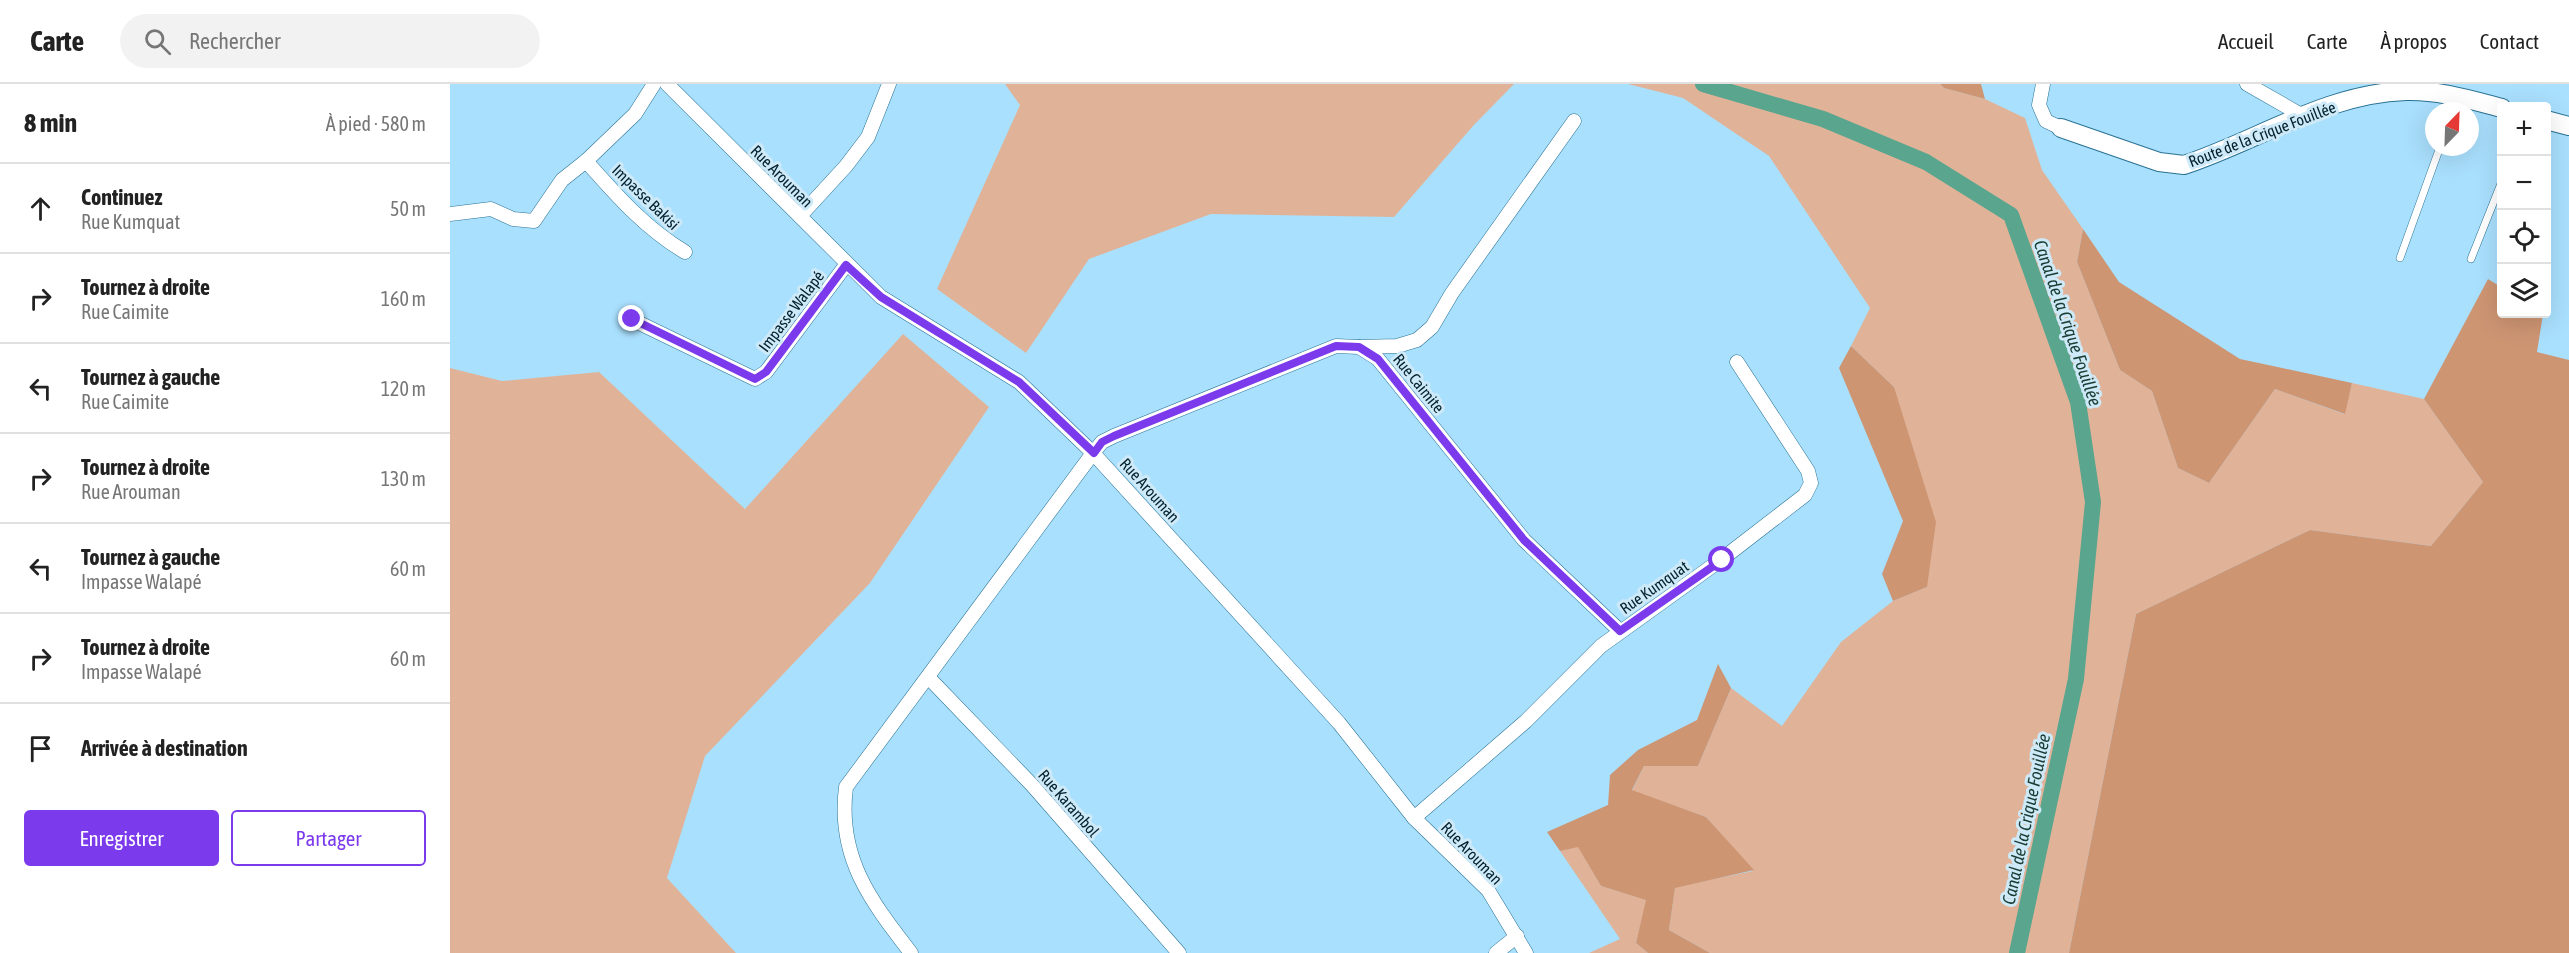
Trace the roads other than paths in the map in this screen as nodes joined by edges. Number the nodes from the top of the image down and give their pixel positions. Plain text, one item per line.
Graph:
1 (654, 84) edge
2 (667, 84) edge
3 (889, 84) edge
4 (2043, 84) edge
5 (2247, 84) edge
6 (2448, 102) edge
7 (2479, 106) edge
8 (2497, 108) edge
9 (2303, 116) junction
10 (1574, 121) dead end
11 (2551, 121) edge
12 (2569, 126) edge
13 (2061, 128) joint
14 (2437, 156) edge
15 (586, 161) junction
16 (2497, 194) edge
17 (450, 214) edge
18 (800, 216) junction
19 (685, 252) dead end
20 (2400, 258) dead end
21 (2471, 259) dead end
22 (846, 265) junction
23 (632, 319) dead end
24 (1359, 347) junction
25 (1737, 362) dead end
26 (1094, 453) junction
27 (1620, 631) junction
28 (929, 678) junction
29 (1414, 818) junction
30 (1517, 936) junction
31 (911, 953) edge
32 (1179, 953) edge
33 (1496, 953) edge
34 (1526, 953) edge

1 - 15 street, Impasse Bakisi
2 - 18 street, Rue Arouman
3 - 18 street
4 - 13 street
5 - 9 street
6 - 9 street, Route de la Crique Fouillée
7 - 8 street, Route de la Crique Fouillée
9 - 13 street, Route de la Crique Fouillée
10 - 24 street
11 - 12 street
14 - 20 lane
15 - 17 street, Impasse Bakisi
15 - 19 street, Impasse Bakisi
16 - 21 lane
18 - 22 street, Rue Arouman
22 - 23 street, Impasse Walapé
22 - 26 street, Rue Arouman
24 - 26 street
24 - 27 street, Rue Caimite
25 - 27 street, Rue Kumquat
26 - 28 street
26 - 29 street, Rue Arouman
27 - 29 street, Rue Kumquat
28 - 31 street
28 - 32 street, Rue Karambol
29 - 30 street, Rue Arouman
30 - 33 street
30 - 34 street, Rue Arouman

